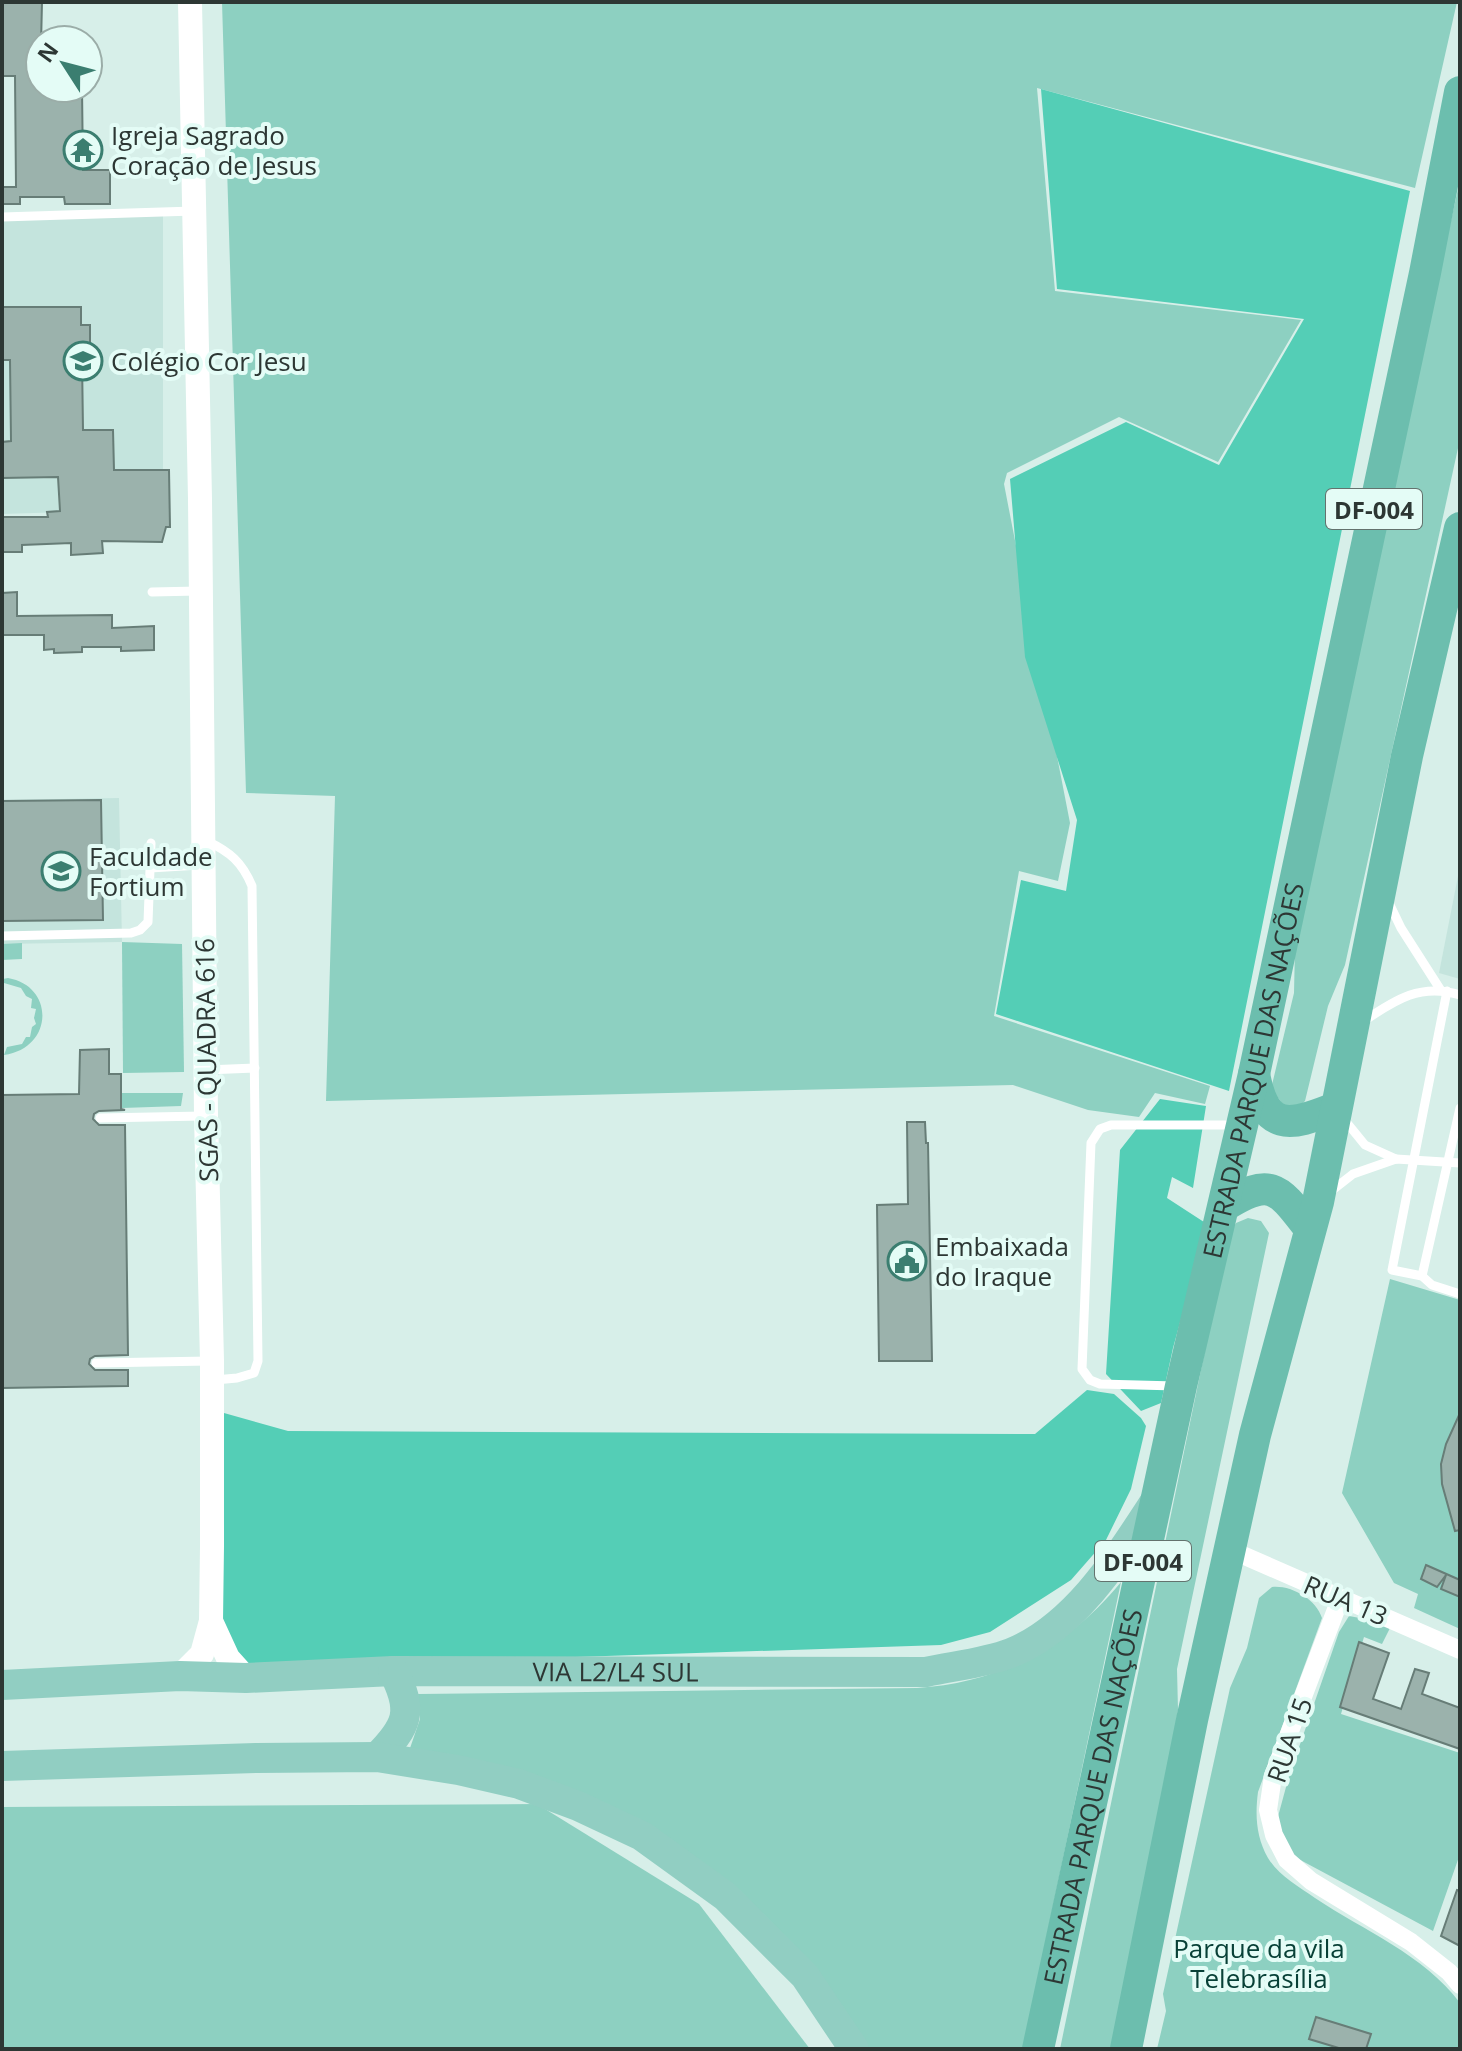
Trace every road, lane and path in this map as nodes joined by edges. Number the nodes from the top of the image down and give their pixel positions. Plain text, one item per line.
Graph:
1 (190, 2) edge
2 (1460, 92) edge
3 (194, 211) junction
4 (2, 217) edge
5 (1460, 528) edge
6 (1460, 583) edge
7 (201, 590) junction
8 (152, 592) dead end
9 (1438, 630) junction
10 (204, 840) junction
11 (151, 843) dead end
12 (204, 865) junction
13 (150, 868) junction
14 (1381, 886) junction
15 (2, 936) edge
16 (1444, 990) junction
17 (1460, 995) edge
18 (1351, 1029) junction
19 (255, 1068) junction
20 (206, 1070) junction
21 (1254, 1074) junction
22 (1335, 1108) junction
23 (1460, 1108) edge
24 (206, 1116) junction
25 (100, 1118) dead end
26 (1241, 1125) junction
27 (1396, 1159) junction
28 (1414, 1159) junction
29 (1455, 1161) edge
30 (1224, 1206) junction
31 (1314, 1215) junction
32 (1422, 1276) junction
33 (1460, 1294) edge
34 (96, 1363) dead end
35 (212, 1370) junction
36 (1181, 1386) junction
37 (1157, 1498) junction
38 (1231, 1550) junction
39 (1340, 1599) junction
40 (211, 1621) junction
41 (1460, 1650) edge
42 (393, 1671) junction
43 (180, 1676) junction
44 (246, 1678) junction
45 (2, 1685) edge
46 (377, 1757) junction
47 (2, 1766) edge
48 (1460, 1985) edge
49 (854, 2049) edge
50 (1038, 2049) edge
51 (1126, 2049) edge

1 - 3 street, SGAS - QUADRA 616
2 - 21 highway, ESTRADA PARQUE DAS NAÇÕES / DF-004
3 - 4 lane
3 - 7 street, SGAS - QUADRA 616
5 - 9 highway, DF-004
6 - 9 lane
7 - 8 lane
7 - 10 street, SGAS - QUADRA 616
9 - 14 highway, DF-004
10 - 12 street, SGAS - QUADRA 616
10 - 19 lane
11 - 13 lane
12 - 13 lane
12 - 20 street, SGAS - QUADRA 616
13 - 15 lane
14 - 16 lane
14 - 18 highway, DF-004
16 - 17 lane
16 - 18 lane
16 - 28 lane
18 - 22 highway, DF-004
19 - 20 lane
19 - 35 lane
20 - 24 street, SGAS - QUADRA 616
21 - 22 highway
21 - 26 highway, ESTRADA PARQUE DAS NAÇÕES / DF-004
22 - 27 lane
22 - 31 highway, DF-004
23 - 29 lane
24 - 25 lane
24 - 35 street, SGAS - QUADRA 616
26 - 30 highway, ESTRADA PARQUE DAS NAÇÕES / DF-004
26 - 36 lane
27 - 28 lane
27 - 31 lane
28 - 29 lane
28 - 32 lane
29 - 32 lane
30 - 31 highway
30 - 36 highway, ESTRADA PARQUE DAS NAÇÕES / DF-004
31 - 38 highway, DF-004
32 - 33 lane
34 - 35 lane
35 - 40 street, SGAS - QUADRA 616
36 - 37 highway, ESTRADA PARQUE DAS NAÇÕES / DF-004
37 - 42 main road, VIA L2/L4 SUL
37 - 50 highway, ESTRADA PARQUE DAS NAÇÕES / DF-004
38 - 39 street, RUA 13
38 - 51 highway, DF-004
39 - 41 street, RUA 13
39 - 48 street, RUA 15
40 - 43 street, SGAS - QUADRA 616
40 - 44 street, SGAS - QUADRA 616
42 - 44 main road, VIA L2/L4 SUL
42 - 46 main road
43 - 44 main road, VIA L2/L4 SUL
43 - 45 main road, VIA L2/L4 SUL
46 - 47 main road
46 - 49 main road

